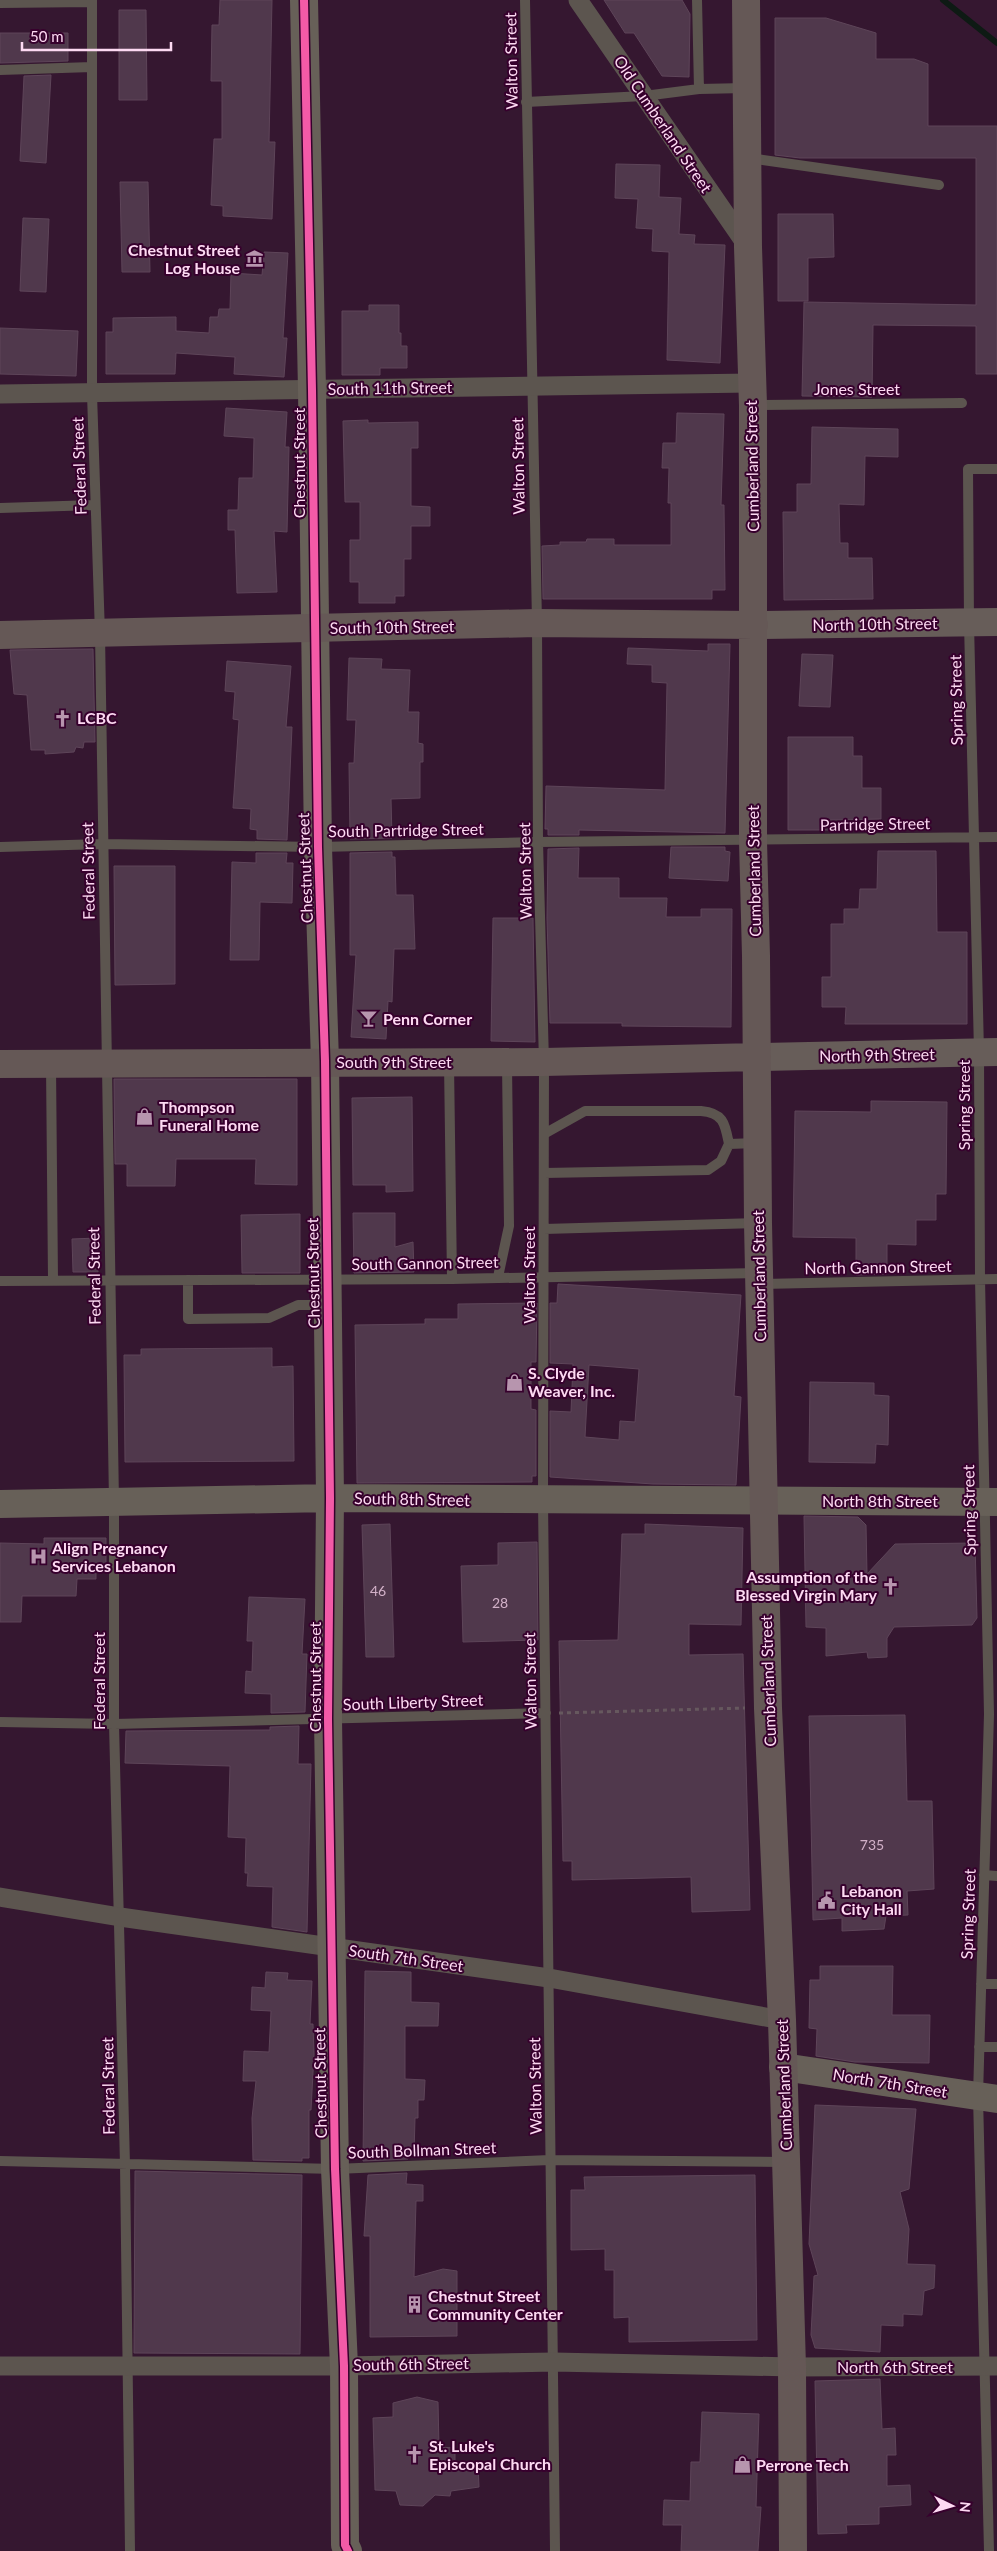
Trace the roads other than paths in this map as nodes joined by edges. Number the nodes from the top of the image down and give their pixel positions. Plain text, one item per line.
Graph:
1 (304, 0) edge
2 (525, 0) edge
3 (578, 0) edge
4 (697, 0) edge
5 (746, 0) edge
6 (92, 1) edge
7 (0, 3) edge
8 (92, 67) junction
9 (0, 70) edge
10 (747, 88) junction
11 (699, 89) junction
12 (644, 96) junction
13 (526, 102) junction
14 (747, 158) junction
15 (939, 185) dead end
16 (748, 247) junction
17 (532, 385) junction
18 (312, 390) junction
19 (0, 394) edge
20 (92, 394) junction
21 (752, 394) junction
22 (962, 403) dead end
23 (997, 469) edge
24 (95, 505) junction
25 (0, 508) edge
26 (997, 622) edge
27 (537, 623) junction
28 (969, 623) junction
29 (754, 625) junction
30 (314, 628) junction
31 (100, 634) junction
32 (0, 635) edge
33 (973, 837) junction
34 (997, 837) edge
35 (752, 841) junction
36 (538, 842) junction
37 (102, 844) junction
38 (0, 847) edge
39 (318, 847) junction
40 (988, 1052) edge
41 (757, 1057) junction
42 (325, 1062) junction
43 (450, 1062) junction
44 (507, 1062) junction
45 (544, 1062) junction
46 (0, 1064) edge
47 (51, 1064) junction
48 (107, 1064) junction
49 (544, 1134) junction
50 (758, 1143) junction
51 (729, 1144) junction
52 (544, 1173) junction
53 (758, 1223) junction
54 (544, 1229) junction
55 (544, 1276) junction
56 (498, 1277) junction
57 (452, 1279) junction
58 (760, 1279) junction
59 (980, 1279) junction
60 (997, 1279) edge
61 (53, 1280) junction
62 (109, 1280) junction
63 (188, 1280) junction
64 (0, 1282) edge
65 (327, 1293) junction
66 (330, 1498) junction
67 (543, 1500) junction
68 (763, 1500) junction
69 (114, 1502) junction
70 (991, 1502) edge
71 (0, 1504) edge
72 (546, 1713) junction
73 (993, 1714) edge
74 (328, 1720) junction
75 (0, 1722) edge
76 (114, 1724) junction
77 (984, 1875) junction
78 (997, 1876) edge
79 (0, 1897) edge
80 (120, 1917) junction
81 (331, 1947) junction
82 (549, 1978) junction
83 (981, 1984) junction
84 (997, 1984) edge
85 (782, 2020) junction
86 (979, 2047) junction
87 (997, 2047) edge
88 (784, 2067) junction
89 (987, 2098) edge
90 (550, 2160) junction
91 (0, 2161) edge
92 (786, 2162) junction
93 (125, 2165) junction
94 (335, 2169) junction
95 (554, 2362) junction
96 (128, 2364) junction
97 (0, 2366) edge
98 (344, 2366) junction
99 (991, 2366) edge
100 (792, 2367) junction
101 (345, 2549) edge
102 (130, 2551) edge
103 (555, 2551) edge
104 (793, 2551) edge
105 (989, 2551) edge

1 - 18 street, Chestnut Street
2 - 13 lane, Walton Street
3 - 12 street, Old Cumberland Street
4 - 11 lane
5 - 10 highway, Cumberland Street
6 - 7 lane
6 - 8 lane, Federal Street
8 - 9 lane
8 - 20 lane, Federal Street
10 - 11 lane
10 - 14 highway, Cumberland Street
11 - 12 lane
12 - 13 lane
12 - 16 street, Old Cumberland Street
13 - 17 lane, Walton Street
14 - 15 lane
14 - 16 highway, Cumberland Street
16 - 21 highway, Cumberland Street
17 - 18 street, South 11th Street
17 - 21 street, South 11th Street
17 - 27 lane, Walton Street
18 - 20 street, South 11th Street
18 - 30 street, Chestnut Street
19 - 20 street, South 11th Street
20 - 24 lane, Federal Street
21 - 22 lane, Jones Street
21 - 29 highway, Cumberland Street
23 - 28 lane, Spring Street
24 - 25 lane
24 - 31 lane, Federal Street
26 - 28 main road, North 10th Street
27 - 29 highway, South 10th Street
27 - 30 highway, South 10th Street
27 - 36 lane, Walton Street
28 - 29 main road, North 10th Street
28 - 33 lane, Spring Street
29 - 35 highway, Cumberland Street
30 - 31 highway, South 10th Street
30 - 39 street, Chestnut Street
31 - 32 highway, South 10th Street
31 - 37 lane, Federal Street
33 - 34 lane, Partridge Street
33 - 35 lane, Partridge Street
33 - 40 lane, Spring Street
35 - 36 lane, South Partridge Street
35 - 41 highway, Cumberland Street
36 - 39 lane, South Partridge Street
36 - 45 lane, Walton Street
37 - 38 lane, South Partridge Street
37 - 39 lane, South Partridge Street
37 - 48 lane, Federal Street
39 - 42 street, Chestnut Street
40 - 41 main road, North 9th Street
40 - 59 lane, Spring Street
41 - 45 highway, South 9th Street
41 - 50 highway, Cumberland Street
42 - 43 highway, South 9th Street
42 - 48 highway, South 9th Street
42 - 65 street, Chestnut Street
43 - 44 highway, South 9th Street
43 - 57 lane
44 - 45 highway, South 9th Street
44 - 56 lane
45 - 49 lane, Walton Street
46 - 47 highway, South 9th Street
47 - 48 highway, South 9th Street
47 - 61 lane
48 - 62 lane, Federal Street
49 - 51 lane
49 - 52 lane, Walton Street
50 - 51 lane
50 - 53 highway, Cumberland Street
51 - 52 lane
52 - 54 lane, Walton Street
53 - 54 lane
53 - 58 highway, Cumberland Street
54 - 55 lane, Walton Street
55 - 56 lane, South Gannon Street
55 - 58 lane, South Gannon Street
55 - 67 lane, Walton Street
56 - 57 lane, South Gannon Street
57 - 65 lane, South Gannon Street
58 - 59 lane, North Gannon Street
58 - 68 highway, Cumberland Street
59 - 60 lane, North Gannon Street
59 - 70 lane, Spring Street
61 - 62 lane, South Gannon Street
61 - 64 lane, South Gannon Street
62 - 63 lane, South Gannon Street
62 - 69 lane, Federal Street
63 - 65 lane, South Gannon Street
63 - 65 lane
65 - 66 street, Chestnut Street
66 - 67 street, South 8th Street
66 - 69 street, South 8th Street
66 - 74 street, Chestnut Street
67 - 68 street, South 8th Street
67 - 72 lane, Walton Street
68 - 70 street, North 8th Street
68 - 85 highway, Cumberland Street
69 - 71 street, South 8th Street
69 - 76 lane, Federal Street
70 - 73 lane, Spring Street
72 - 74 lane, South Liberty Street
72 - 82 lane, Walton Street
73 - 77 lane, Spring Street
74 - 76 lane, South Liberty Street
74 - 81 street, Chestnut Street
75 - 76 lane, South Liberty Street
76 - 80 lane, Federal Street
77 - 78 lane
77 - 83 lane, Spring Street
79 - 80 street, South 7th Street
80 - 81 street, South 7th Street
80 - 93 lane, Federal Street
81 - 82 street, South 7th Street
81 - 94 street, Chestnut Street
82 - 85 street, South 7th Street
82 - 90 lane, Walton Street
83 - 84 lane
83 - 86 lane, Spring Street
85 - 88 highway, Cumberland Street
86 - 87 lane
86 - 89 lane, Spring Street
88 - 89 street, North 7th Street
88 - 92 highway, Cumberland Street
89 - 99 lane, Spring Street
90 - 92 lane, South Bollman Street
90 - 94 lane, South Bollman Street
90 - 95 lane, Walton Street
91 - 93 lane, South Bollman Street
92 - 100 highway, Cumberland Street
93 - 94 lane, South Bollman Street
93 - 96 lane, Federal Street
94 - 98 street, Chestnut Street
95 - 98 street, South 6th Street
95 - 100 street, South 6th Street
95 - 103 lane, Walton Street
96 - 97 street, South 6th Street
96 - 98 street, South 6th Street
96 - 102 lane, Federal Street
98 - 101 street, Chestnut Street
99 - 100 street, North 6th Street
99 - 105 lane, Spring Street
100 - 104 highway, Cumberland Street

